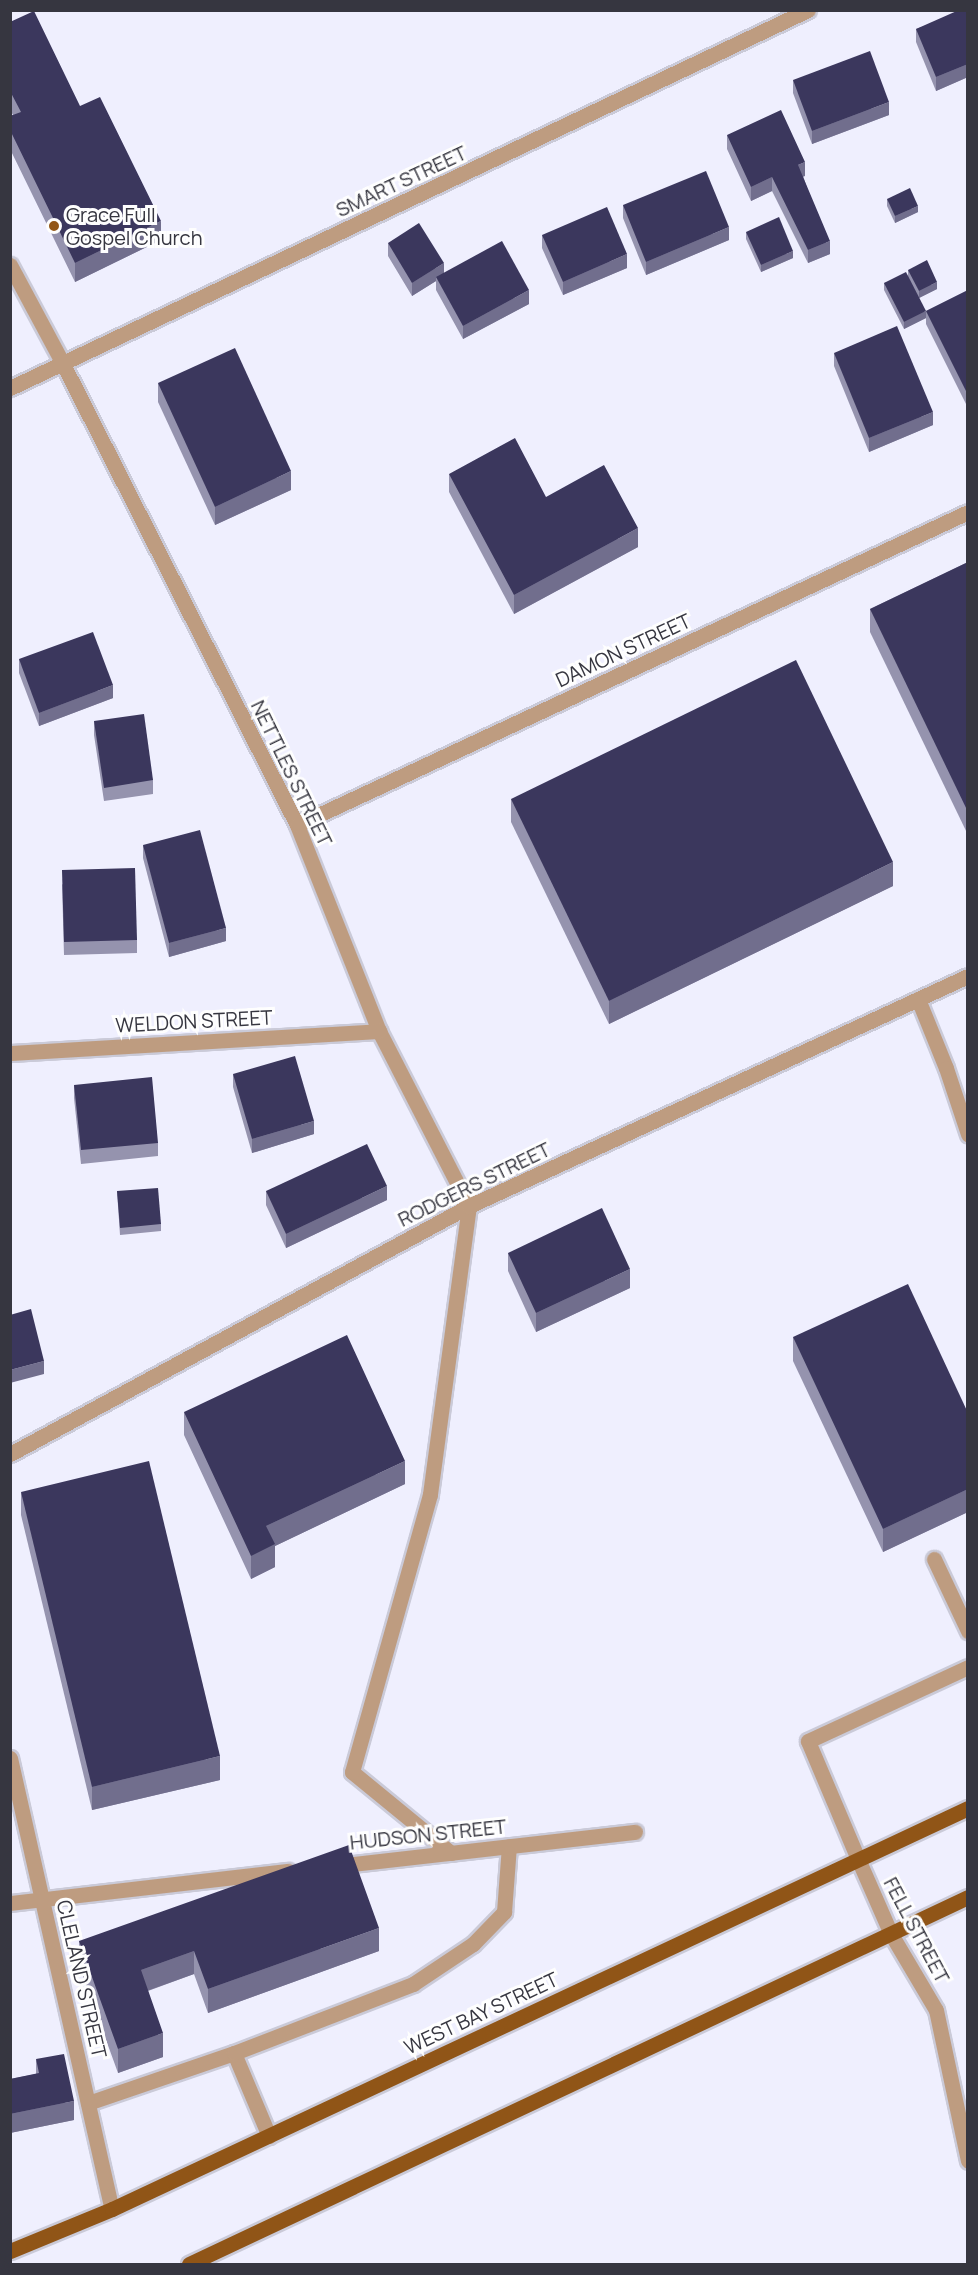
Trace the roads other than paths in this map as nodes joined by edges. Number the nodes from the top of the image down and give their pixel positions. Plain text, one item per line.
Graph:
1 (808, 10) edge
2 (10, 265) edge
3 (63, 364) junction
4 (10, 388) edge
5 (968, 512) edge
6 (297, 825) junction
7 (968, 976) edge
8 (918, 999) junction
9 (379, 1031) junction
10 (10, 1053) edge
11 (968, 1134) edge
12 (469, 1206) junction
13 (10, 1454) edge
14 (934, 1559) dead end
15 (968, 1631) edge
16 (968, 1667) edge
17 (10, 1758) edge
18 (968, 1808) edge
19 (635, 1832) dead end
20 (509, 1846) junction
21 (451, 1853) junction
22 (858, 1859) junction
23 (322, 1867) edge
24 (299, 1870) edge
25 (968, 1897) edge
26 (42, 1899) junction
27 (10, 1903) edge
28 (891, 1934) junction
29 (234, 2053) junction
30 (88, 2103) junction
31 (269, 2136) junction
32 (968, 2161) edge
33 (112, 2210) junction
34 (10, 2251) edge
35 (189, 2265) edge

1 - 3 street, SMART STREET
2 - 3 street, NETTLES STREET
3 - 4 street, SMART STREET
3 - 6 street, NETTLES STREET
5 - 6 street, DAMON STREET
6 - 9 street, NETTLES STREET
7 - 8 street, RODGERS STREET
8 - 11 street
8 - 12 street, RODGERS STREET
9 - 10 street, WELDON STREET
9 - 12 street, NETTLES STREET
12 - 13 street, RODGERS STREET
12 - 21 street
14 - 15 street
16 - 22 street, FELL STREET
17 - 26 street, CLELAND STREET
18 - 22 main road, WEST BAY STREET
19 - 20 street, HUDSON STREET
20 - 21 street, HUDSON STREET
20 - 29 street
21 - 23 street, HUDSON STREET
22 - 28 street, FELL STREET
22 - 31 main road, WEST BAY STREET
24 - 26 street
25 - 28 main road
26 - 27 street
26 - 30 street, CLELAND STREET
28 - 32 street, FELL STREET
28 - 35 main road
29 - 30 street
29 - 31 street
30 - 33 street, CLELAND STREET
31 - 33 main road, WEST BAY STREET
33 - 34 main road, WEST BAY STREET

